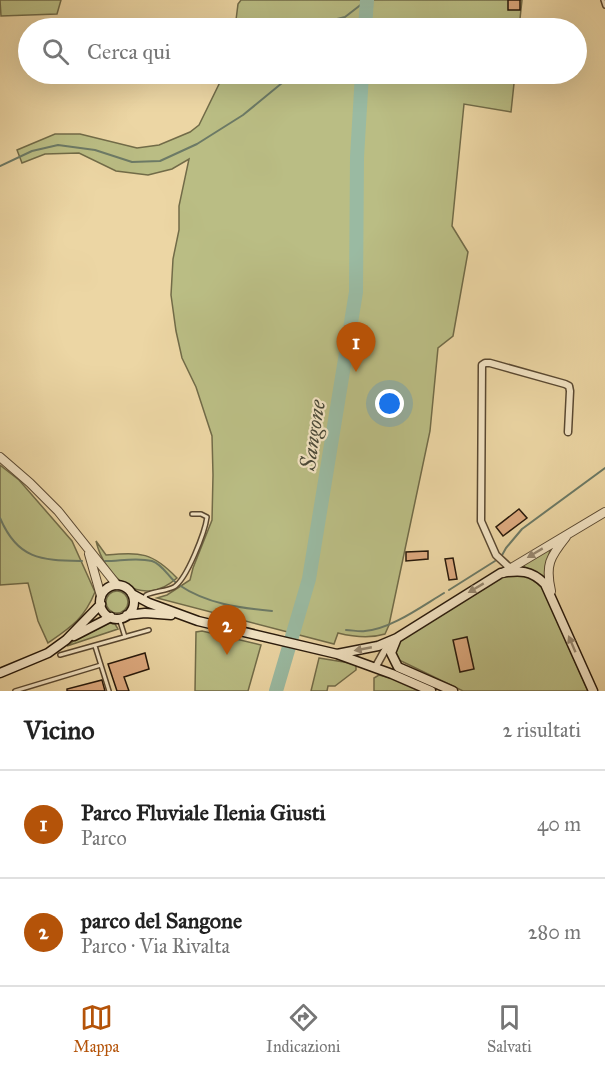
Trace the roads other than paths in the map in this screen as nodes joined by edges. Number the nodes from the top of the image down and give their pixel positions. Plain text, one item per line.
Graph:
1 (603, 0) edge
2 (605, 6) edge
3 (568, 432) dead end
4 (0, 457) edge
5 (605, 512) edge
6 (192, 514) dead end
7 (569, 533) junction
8 (87, 550) junction
9 (510, 568) junction
10 (501, 573) junction
11 (117, 585) junction
12 (132, 594) junction
13 (552, 596) junction
14 (101, 600) junction
15 (144, 601) junction
16 (182, 616) junction
17 (119, 617) junction
18 (149, 630) dead end
19 (125, 637) junction
20 (397, 638) junction
21 (66, 640) junction
22 (95, 646) junction
23 (334, 653) junction
24 (60, 655) dead end
25 (101, 665) junction
26 (375, 668) junction
27 (0, 673) edge
28 (15, 691) edge
29 (109, 691) edge
30 (431, 691) edge
31 (453, 691) edge
32 (593, 691) edge

1 - 2 lane
3 - 9 street
4 - 8 street
5 - 7 street
6 - 15 lane
7 -> 9 street
7 - 13 street
8 - 11 street
8 - 14 street
9 - 10 street
10 - 13 main road
10 -> 20 main road
11 - 12 main road
11 - 14 main road
12 - 15 main road
12 - 17 main road
32 -> 13 main road
14 - 17 main road
14 - 21 main road
15 - 16 main road
16 - 17 main road
16 - 23 main road
17 - 19 lane
17 - 21 main road
18 - 19 lane
19 - 22 lane
20 -> 23 main road
20 - 26 street
20 - 31 main road
21 - 27 main road
22 - 24 lane
22 - 25 lane
23 - 26 main road
25 - 28 lane
25 - 29 lane
26 - 30 main road

